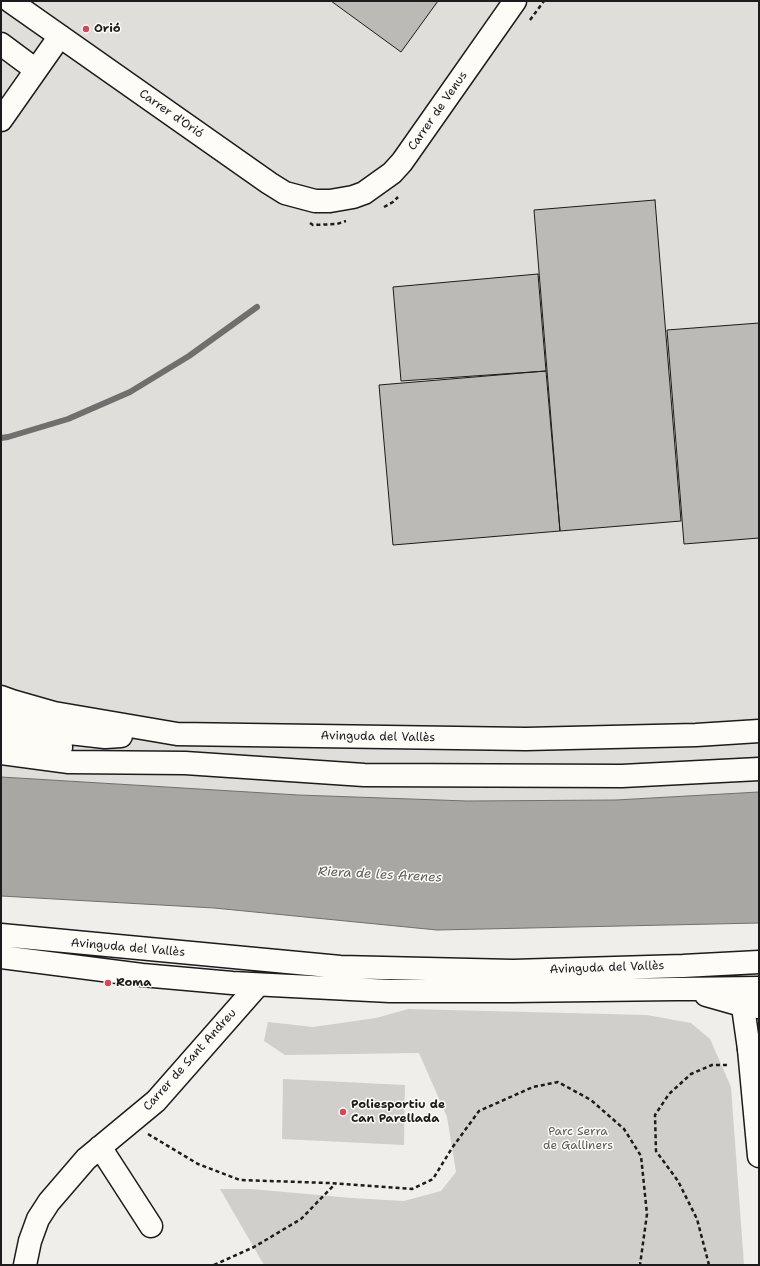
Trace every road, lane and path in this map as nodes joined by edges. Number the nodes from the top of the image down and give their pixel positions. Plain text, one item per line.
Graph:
1 (10, 1) edge
2 (514, 1) edge
3 (544, 1) edge
4 (525, 26) dead end
5 (60, 36) junction
6 (1, 44) edge
7 (36, 70) junction
8 (1, 120) edge
9 (401, 192) dead end
10 (343, 199) joint
11 (382, 208) dead end
12 (307, 220) dead end
13 (350, 220) dead end
14 (1, 696) edge
15 (1, 720) edge
16 (759, 731) edge
17 (176, 734) junction
18 (1, 735) edge
19 (1, 753) edge
20 (185, 763) junction
21 (759, 769) edge
22 (1, 935) edge
23 (1, 957) edge
24 (759, 962) edge
25 (305, 964) junction
26 (258, 985) junction
27 (688, 988) junction
28 (759, 988) edge
29 (754, 1002) edge
30 (749, 1049) junction
31 (130, 1123) junction
32 (100, 1147) junction
33 (759, 1156) edge
34 (336, 1184) junction
35 (151, 1226) dead end
36 (25, 1265) edge
37 (214, 1265) edge
38 (640, 1265) edge
39 (709, 1265) edge

1 - 5 main road, Carrer d'Orió
2 - 10 main road, Carrer de Venus
3 - 4 path
5 - 7 main road
5 - 10 main road, Carrer d'Orió
6 - 7 main road
7 - 8 main road
9 - 11 path
12 - 13 path
14 - 17 main road, Avinguda del Vallès
15 - 17 main road
16 - 17 main road, Avinguda del Vallès
18 - 20 main road
19 - 20 main road
20 - 21 main road
22 - 25 main road, Avinguda del Vallès
23 - 26 main road, Avinguda del Vallès
24 - 25 main road, Avinguda del Vallès
25 - 26 main road, Carrer de Sant Andreu
26 - 27 main road, Avinguda del Vallès
26 - 31 main road, Carrer de Sant Andreu
27 - 28 main road, Avinguda del Vallès
27 - 29 main road
29 - 30 main road
30 - 33 main road
30 - 39 path
31 - 32 main road, Carrer de Sant Andreu
31 - 34 path
32 - 35 main road
32 - 36 main road, Carrer de Sant Andreu
34 - 37 path
34 - 38 path

